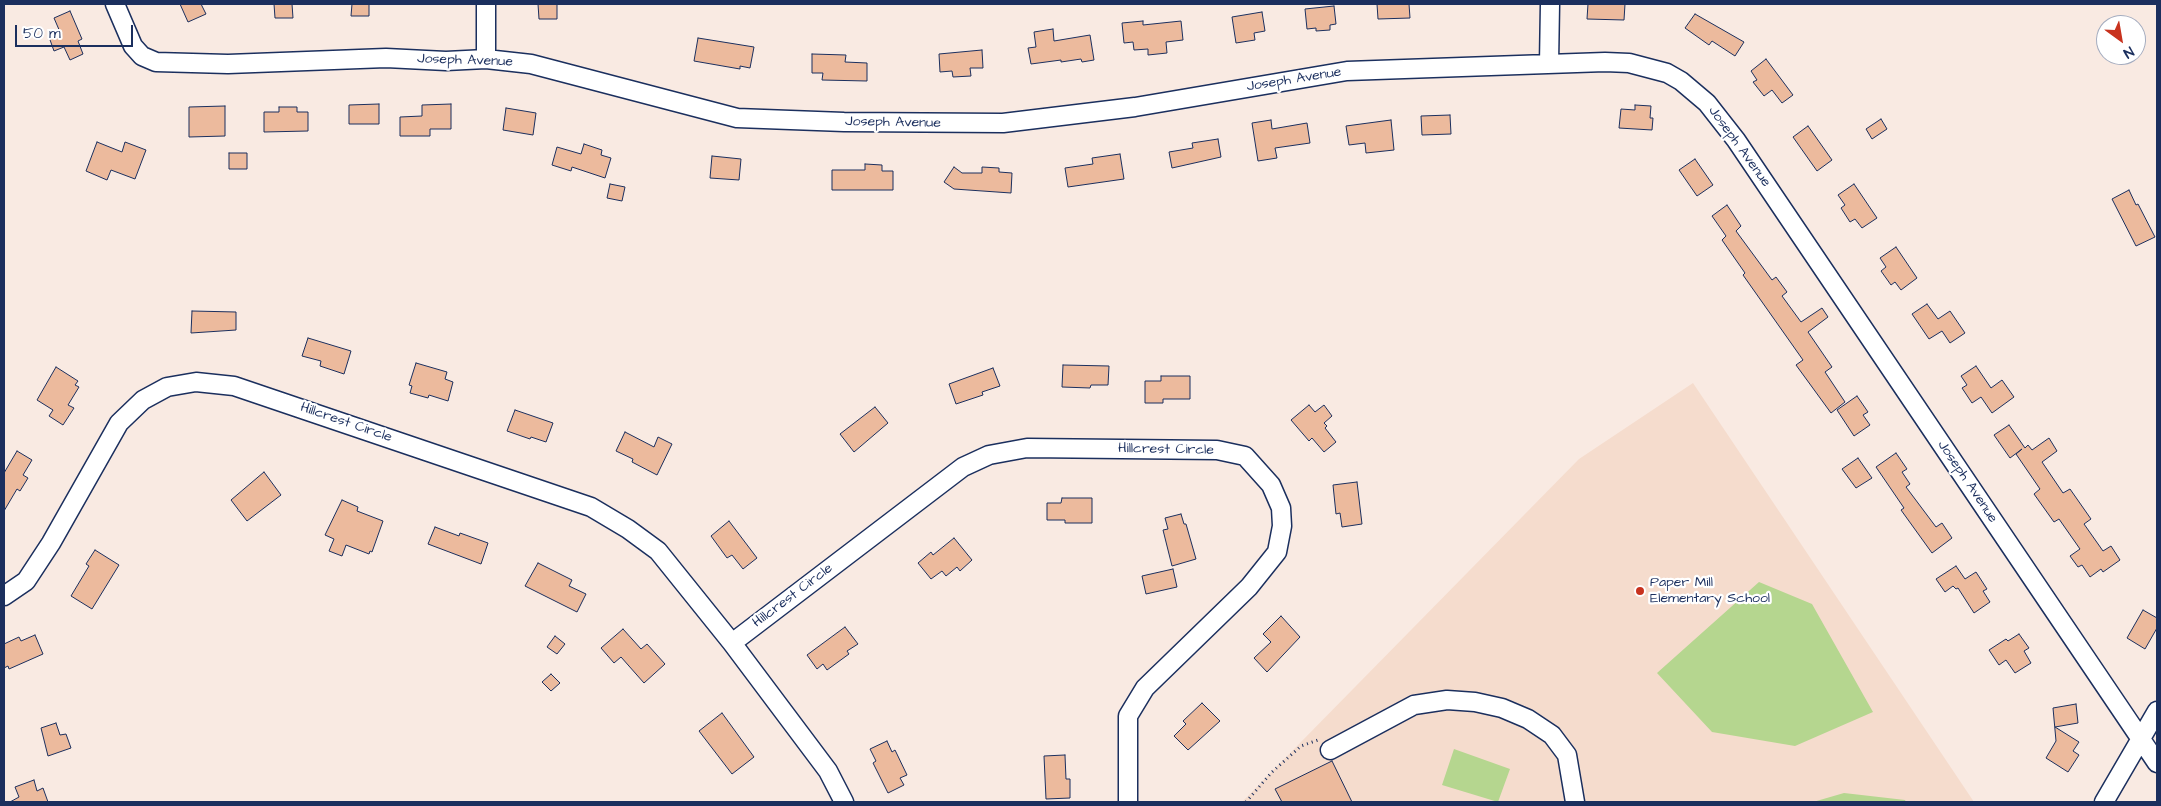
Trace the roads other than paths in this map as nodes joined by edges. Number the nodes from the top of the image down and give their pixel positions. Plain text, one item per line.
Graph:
1 (115, 4) edge
2 (486, 4) edge
3 (1550, 4) edge
4 (486, 59) junction
5 (1549, 64) junction
6 (4, 596) edge
7 (732, 643) junction
8 (2157, 712) edge
9 (2142, 740) junction
10 (1330, 750) road end
11 (2157, 762) edge
12 (844, 802) edge
13 (1128, 802) edge
14 (1575, 802) edge
15 (2104, 802) edge

1 - 4 street, Joseph Avenue
2 - 4 street
3 - 5 street
4 - 5 street, Joseph Avenue
5 - 9 street, Joseph Avenue
6 - 7 street, Hillcrest Circle
7 - 12 street, Hillcrest Circle
7 - 13 street, Hillcrest Circle
8 - 9 street
9 - 11 street, Joseph Avenue
9 - 15 street
10 - 14 street

